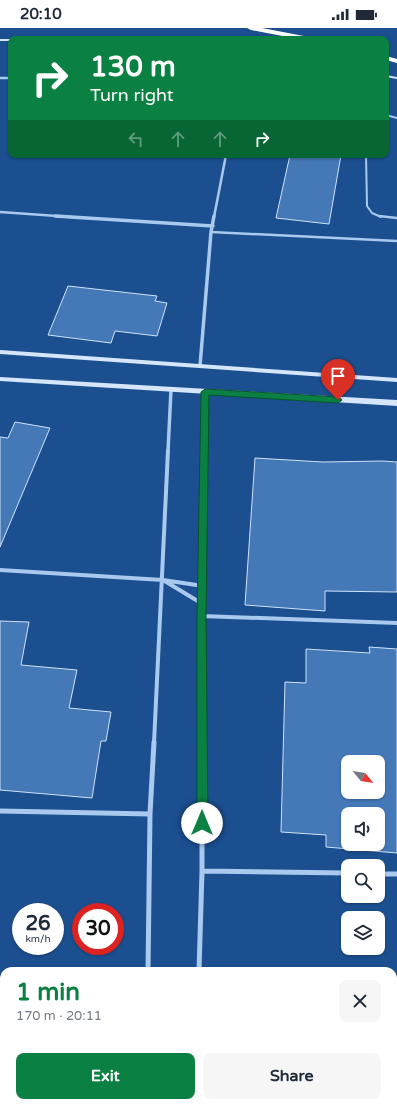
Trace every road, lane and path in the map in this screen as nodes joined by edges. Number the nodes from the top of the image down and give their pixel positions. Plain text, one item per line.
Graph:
1 (251, 28) edge
2 (293, 36) edge
3 (225, 158) edge
4 (366, 158) edge
5 (0, 212) edge
6 (397, 218) edge
7 (213, 226) junction
8 (211, 232) junction
9 (397, 241) edge
10 (0, 352) edge
11 (200, 366) junction
12 (0, 379) edge
13 (397, 380) edge
14 (171, 390) junction
15 (205, 392) junction
16 (397, 403) edge
17 (0, 570) edge
18 (163, 580) junction
19 (203, 586) junction
20 (202, 617) junction
21 (397, 623) edge
22 (0, 811) edge
23 (150, 814) junction
24 (202, 871) junction
25 (341, 873) edge
26 (385, 874) edge
27 (397, 874) edge
28 (148, 967) edge
29 (199, 967) edge

1 - 2 highway
3 - 7 street
4 - 6 lane
5 - 7 street
7 - 8 street
8 - 9 lane
8 - 11 street
10 - 11 street
11 - 13 street
12 - 14 street
14 - 15 street
14 - 18 street
15 - 16 street
15 - 19 street
17 - 18 street
18 - 19 street
18 - 20 street
18 - 23 street
19 - 20 street
20 - 21 street
20 - 24 street
22 - 23 street
23 - 28 street
24 - 25 street
24 - 29 street
26 - 27 street

